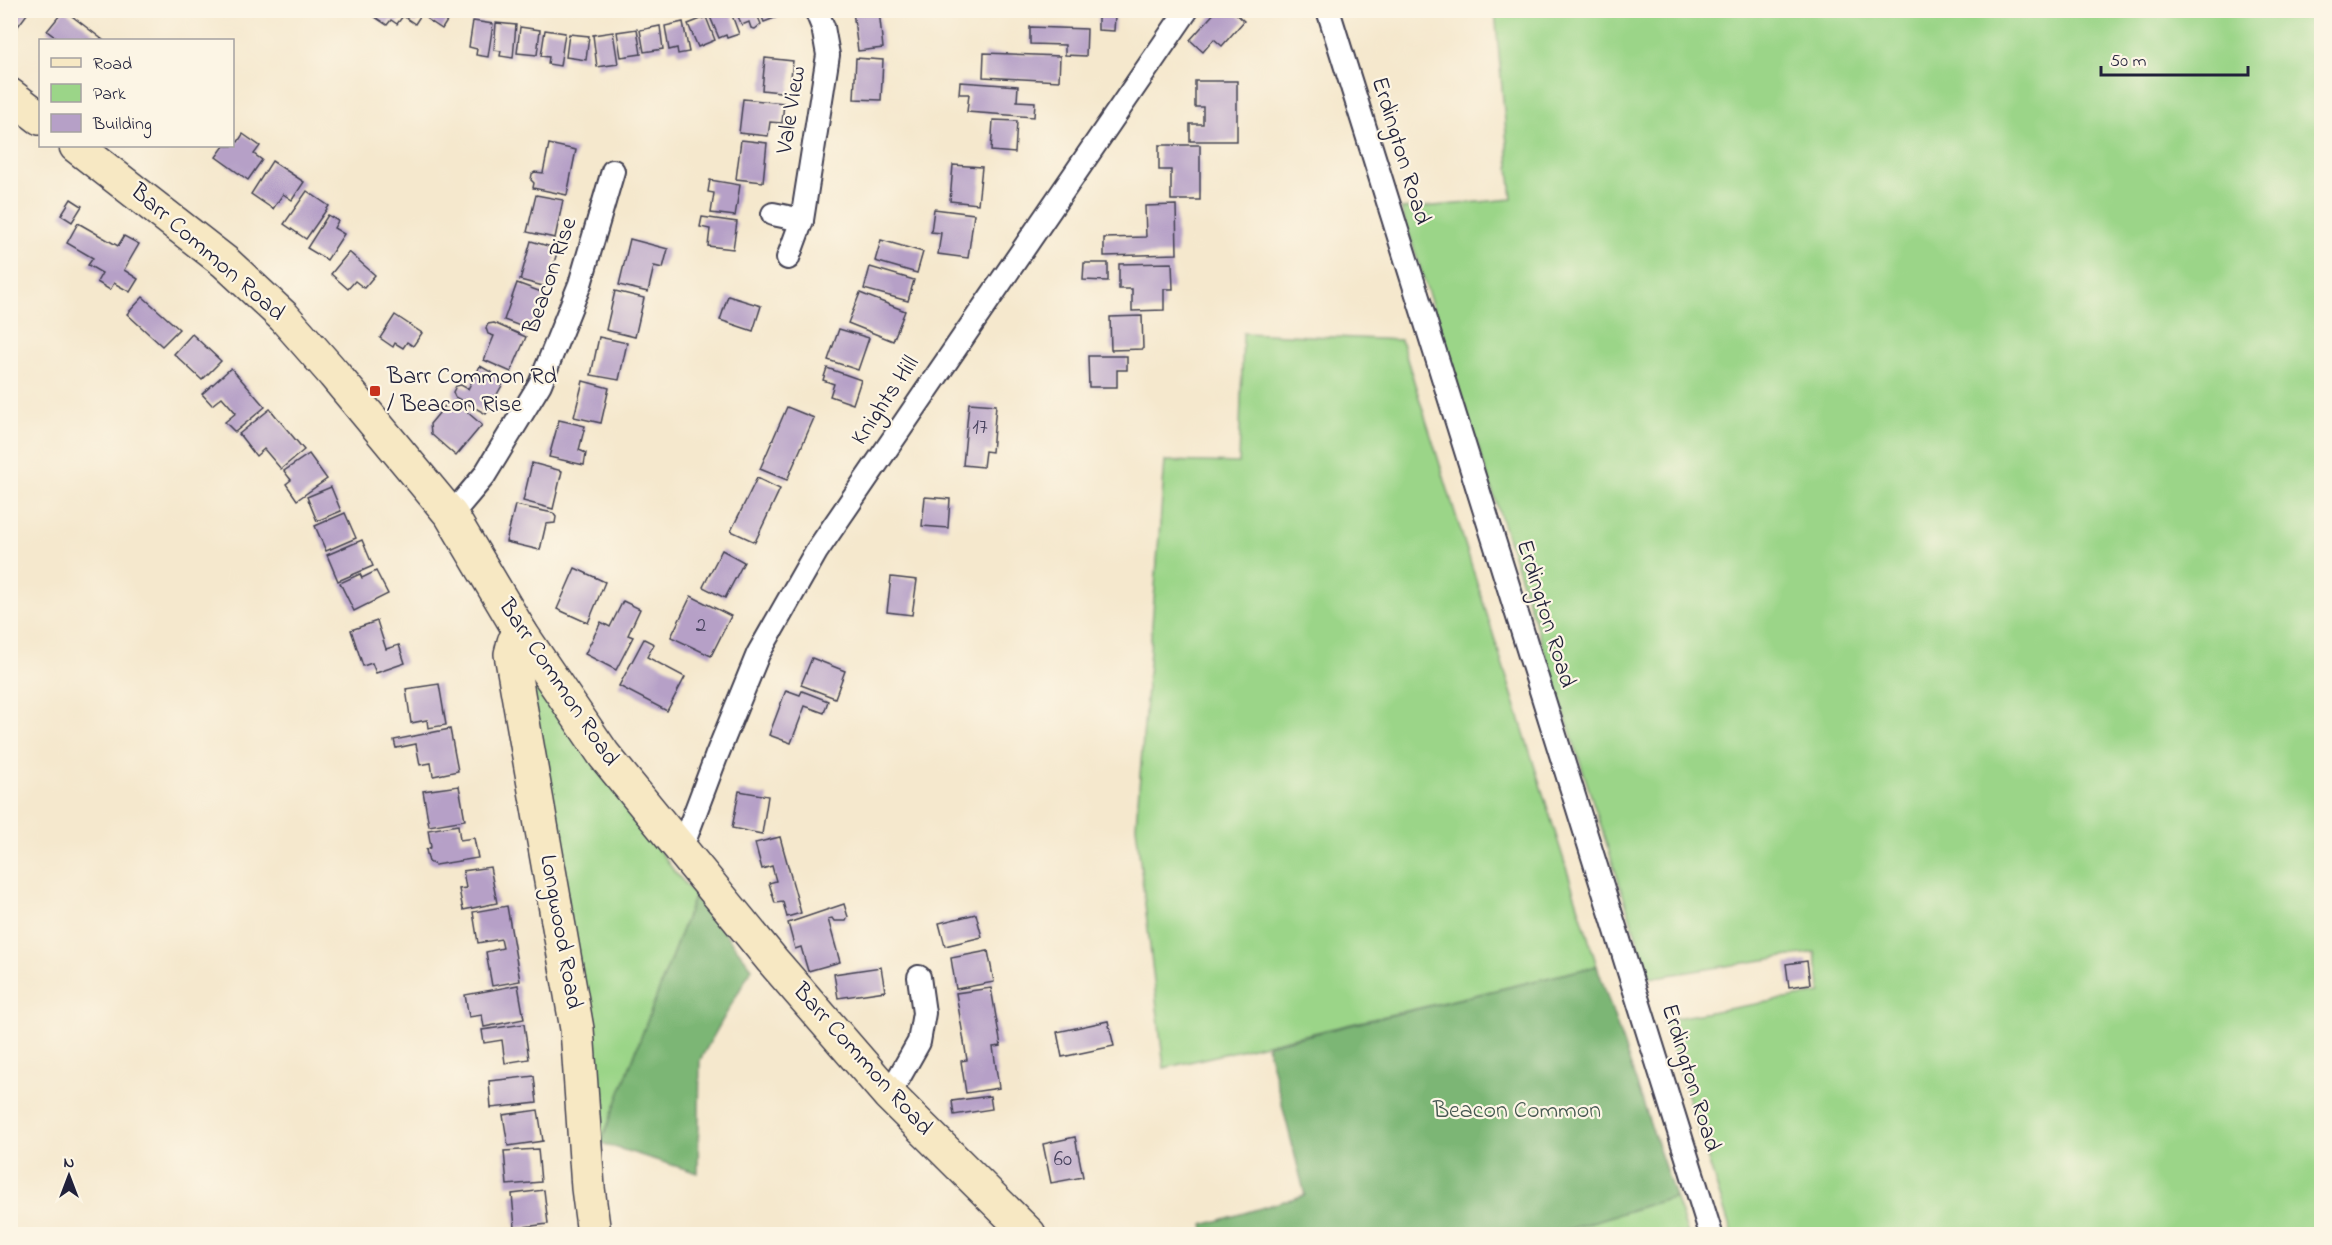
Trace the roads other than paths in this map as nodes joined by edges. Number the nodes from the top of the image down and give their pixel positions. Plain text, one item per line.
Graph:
1 (816, 10) edge
2 (1187, 10) edge
3 (1328, 10) edge
4 (10, 96) edge
5 (39, 117) edge
6 (77, 147) edge
7 (613, 171) dead end
8 (773, 214) dead end
9 (802, 220) junction
10 (788, 258) dead end
11 (452, 515) junction
12 (521, 633) junction
13 (681, 850) junction
14 (919, 977) dead end
15 (889, 1095) junction
16 (594, 1234) edge
17 (1029, 1234) edge
18 (1711, 1234) edge

1 - 9 street, Vale View
2 - 13 street, Knights Hill
3 - 18 street, Erdington Road
4 - 5 main road
6 - 11 main road, Barr Common Road
7 - 11 street, Beacon Rise
8 - 9 street
9 - 10 street, Vale View
11 - 12 main road, Barr Common Road
12 - 13 main road, Barr Common Road
12 - 16 main road, Longwood Road
13 - 15 main road, Barr Common Road
14 - 15 street
15 - 17 main road, Barr Common Road

